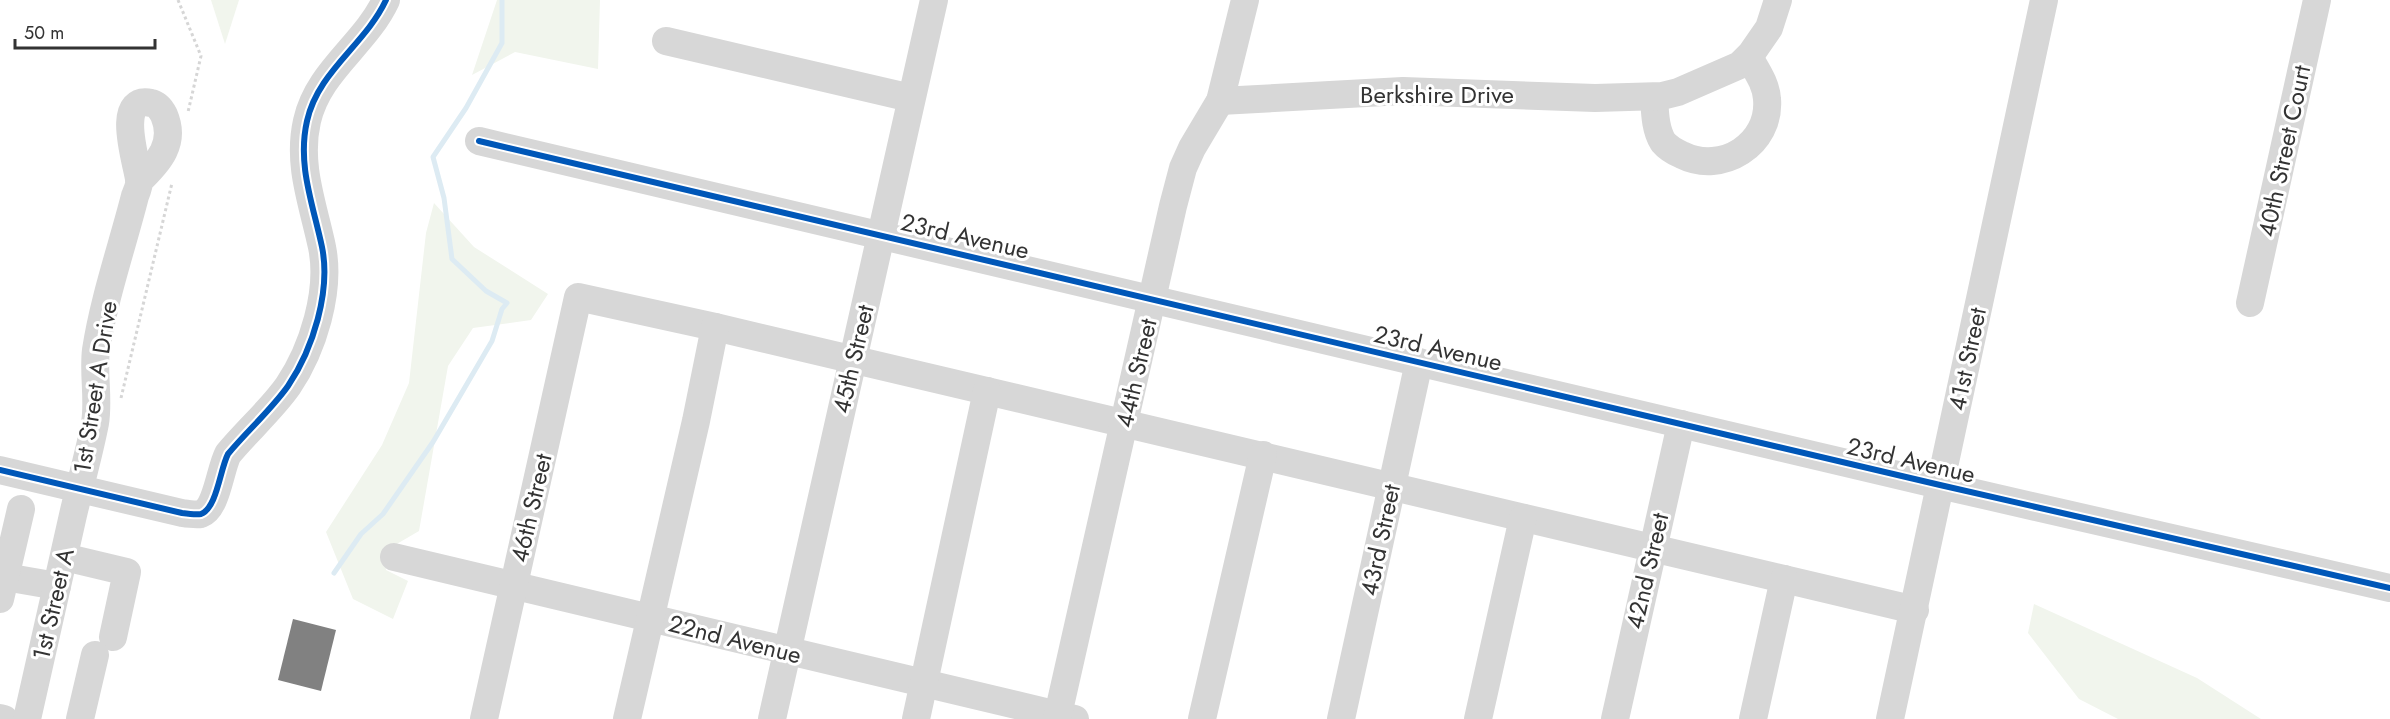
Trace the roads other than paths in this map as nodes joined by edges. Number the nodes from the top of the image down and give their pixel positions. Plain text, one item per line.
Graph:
1 (386, 0) edge
2 (934, 0) edge
3 (1245, 0) edge
4 (1778, 0) edge
5 (2044, 0) edge
6 (2317, 0) edge
7 (666, 41) dead end
8 (1749, 57) junction
9 (1654, 97) junction
10 (911, 98) junction
11 (1220, 101) junction
12 (479, 141) dead end
13 (139, 181) dead end
14 (881, 235) junction
15 (1153, 299) junction
16 (2250, 303) dead end
17 (715, 327) junction
18 (853, 360) junction
19 (1419, 362) junction
20 (987, 391) junction
21 (1124, 423) junction
22 (1681, 424) junction
23 (1263, 455) junction
24 (0, 470) edge
25 (1391, 485) junction
26 (1940, 485) junction
27 (79, 489) junction
28 (21, 509) dead end
29 (1523, 518) junction
30 (1652, 549) junction
31 (64, 557) junction
32 (394, 558) dead end
33 (1784, 579) junction
34 (514, 585) junction
35 (57, 586) junction
36 (3, 588) edge
37 (2390, 588) edge
38 (1914, 610) junction
39 (650, 618) junction
40 (787, 651) junction
41 (925, 684) junction
42 (1064, 717) edge
43 (27, 719) edge
44 (80, 719) edge
45 (484, 719) edge
46 (627, 719) edge
47 (772, 719) edge
48 (916, 719) edge
49 (1202, 719) edge
50 (1341, 719) edge
51 (1478, 719) edge
52 (1615, 719) edge
53 (1753, 719) edge
54 (1890, 719) edge

1 - 27 street
2 - 10 street, 45th Street
3 - 11 street, 44th Street
4 - 8 street, Berkshire Drive
5 - 26 street, 41st Street
6 - 16 street, 40th Street Court
7 - 10 street
8 - 9 street, Berkshire Drive
8 - 9 street
9 - 11 street, Berkshire Drive
10 - 14 street, 45th Street
11 - 15 street, 44th Street
12 - 14 street, 23rd Avenue
13 - 27 street, 1st Street A Drive
14 - 15 street, 23rd Avenue
14 - 18 street, 45th Street
15 - 19 street, 23rd Avenue
15 - 21 street, 44th Street
17 - 18 street
17 - 34 street, 46th Street
17 - 39 street
18 - 20 street
18 - 40 street, 45th Street
19 - 22 street, 23rd Avenue
19 - 25 street, 43rd Street
20 - 21 street
20 - 41 street
21 - 23 street
21 - 42 street, 44th Street
22 - 26 street, 23rd Avenue
22 - 30 street, 42nd Street
23 - 25 street
23 - 49 street
24 - 27 street
25 - 29 street
25 - 50 street, 43rd Street
26 - 37 street, 23rd Avenue
26 - 38 street, 41st Street
27 - 31 street, 1st Street A
28 - 36 street
29 - 30 street
29 - 51 street
30 - 33 street
30 - 52 street, 42nd Street
31 - 35 street, 1st Street A
31 - 44 street
32 - 34 street, 22nd Avenue
33 - 38 street
33 - 53 street
34 - 39 street, 22nd Avenue
34 - 45 street, 46th Street
35 - 36 street
35 - 43 street, 1st Street A
38 - 54 street, 41st Street
39 - 40 street, 22nd Avenue
39 - 46 street
40 - 41 street, 22nd Avenue
40 - 47 street, 45th Street
41 - 42 street, 22nd Avenue
41 - 48 street

